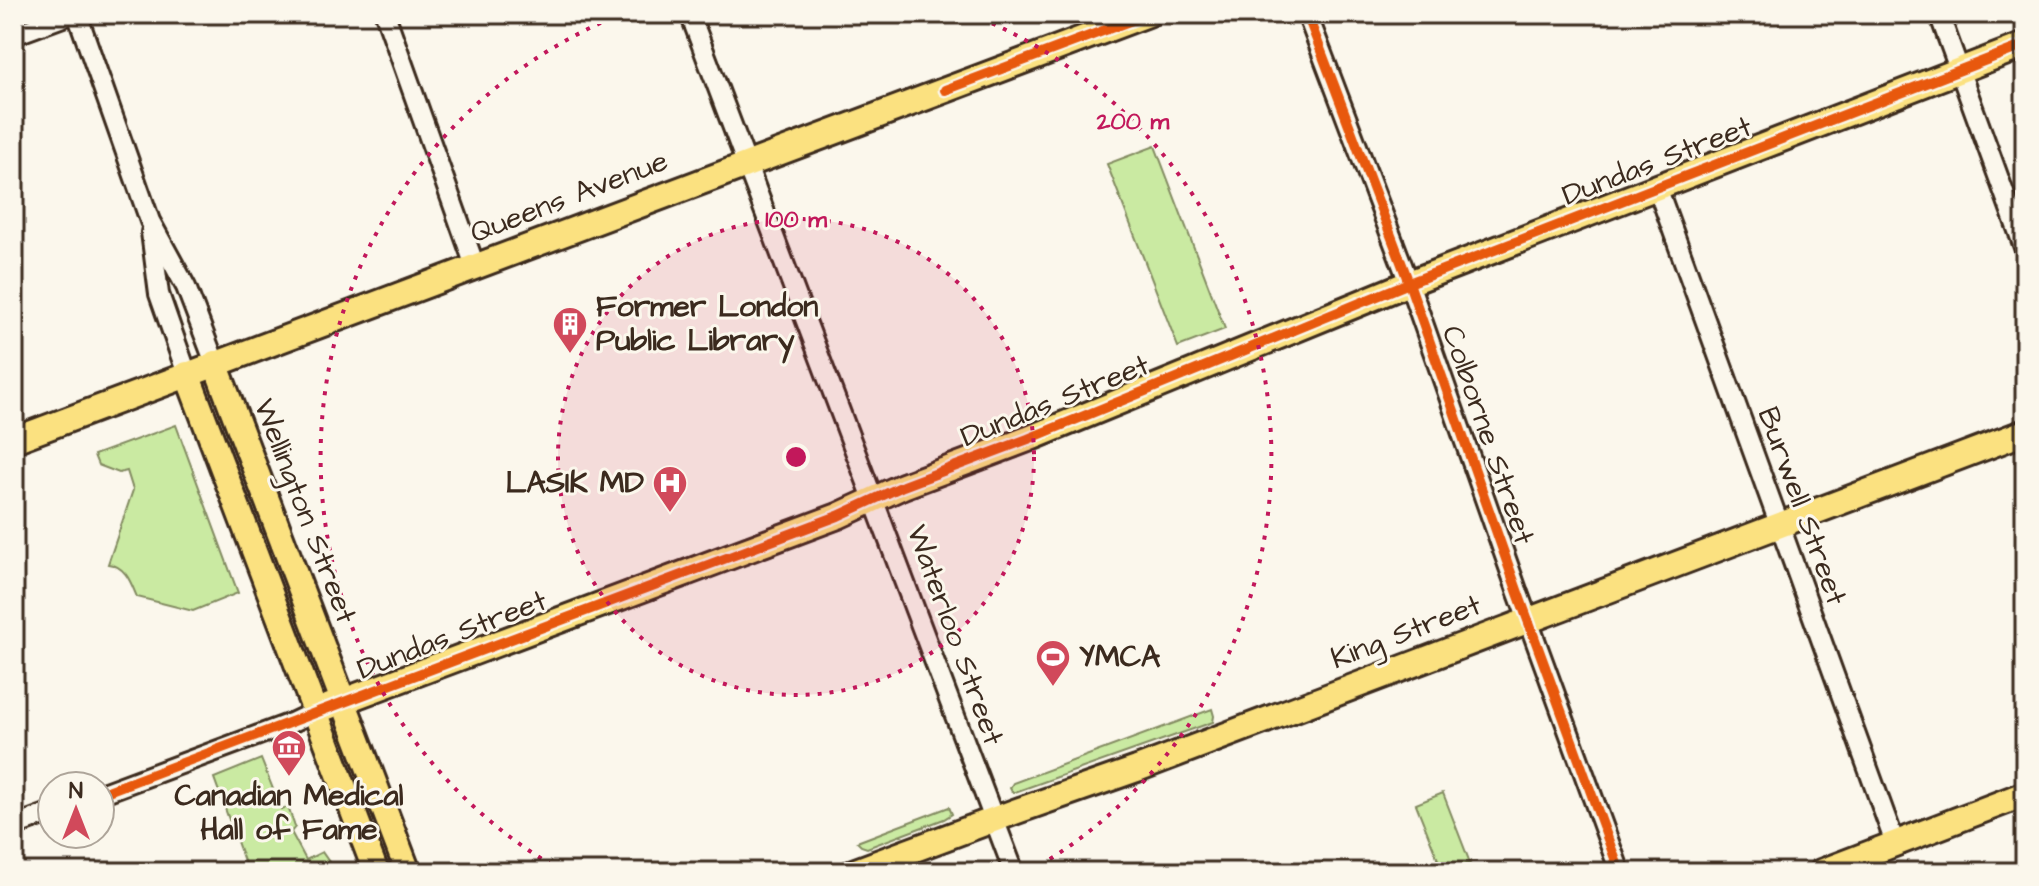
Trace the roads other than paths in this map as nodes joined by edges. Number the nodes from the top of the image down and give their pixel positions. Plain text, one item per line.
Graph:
1 (74, 14) edge
2 (385, 14) edge
3 (690, 14) edge
4 (1148, 14) edge
5 (1307, 14) edge
6 (1939, 14) edge
7 (14, 35) edge
8 (2025, 45) edge
9 (1960, 70) junction
10 (747, 164) junction
11 (1657, 187) junction
12 (150, 221) junction
13 (2025, 250) edge
14 (475, 266) junction
15 (1409, 283) junction
16 (215, 363) junction
17 (187, 374) junction
18 (2025, 432) edge
19 (14, 440) edge
20 (874, 499) junction
21 (1780, 526) junction
22 (1528, 619) junction
23 (342, 701) junction
24 (314, 712) junction
25 (116, 788) edge
26 (2025, 794) edge
27 (36, 818) edge
28 (993, 819) junction
29 (14, 826) edge
30 (1895, 843) junction
31 (376, 872) edge
32 (408, 872) edge
33 (853, 872) edge
34 (1014, 872) edge
35 (1620, 872) edge
36 (1821, 872) edge

1 - 7 street
1 - 12 street, Wellington Street
2 - 14 street
3 - 10 street, Waterloo Street
4 - 10 main road, Queens Avenue
5 - 15 street, Colborne Street
6 - 9 street
8 - 9 main road, Dundas Street
9 - 11 main road, Dundas Street
9 - 13 street
10 - 14 main road, Queens Avenue
10 - 20 street, Waterloo Street
11 - 15 main road, Dundas Street
11 - 21 street, Burwell Street
12 - 16 street, Wellington Street
12 - 17 street, Wellington Street
14 - 16 main road, Queens Avenue
15 - 20 main road, Dundas Street
15 - 22 street, Colborne Street
16 - 17 main road, Queens Avenue
16 - 23 main road, Wellington Street
17 - 19 main road, Queens Avenue
17 - 24 main road, Wellington Street
18 - 21 main road, King Street
20 - 23 main road, Dundas Street
20 - 28 street, Waterloo Street
21 - 22 main road, King Street
21 - 30 street, Burwell Street
22 - 28 main road, King Street
22 - 35 street, Colborne Street
23 - 24 main road, Dundas Street
23 - 32 main road, Wellington Street
24 - 25 street, Dundas Street
24 - 31 main road, Wellington Street
26 - 30 main road
27 - 29 street
28 - 33 main road, King Street
28 - 34 street, Waterloo Street
30 - 36 main road

